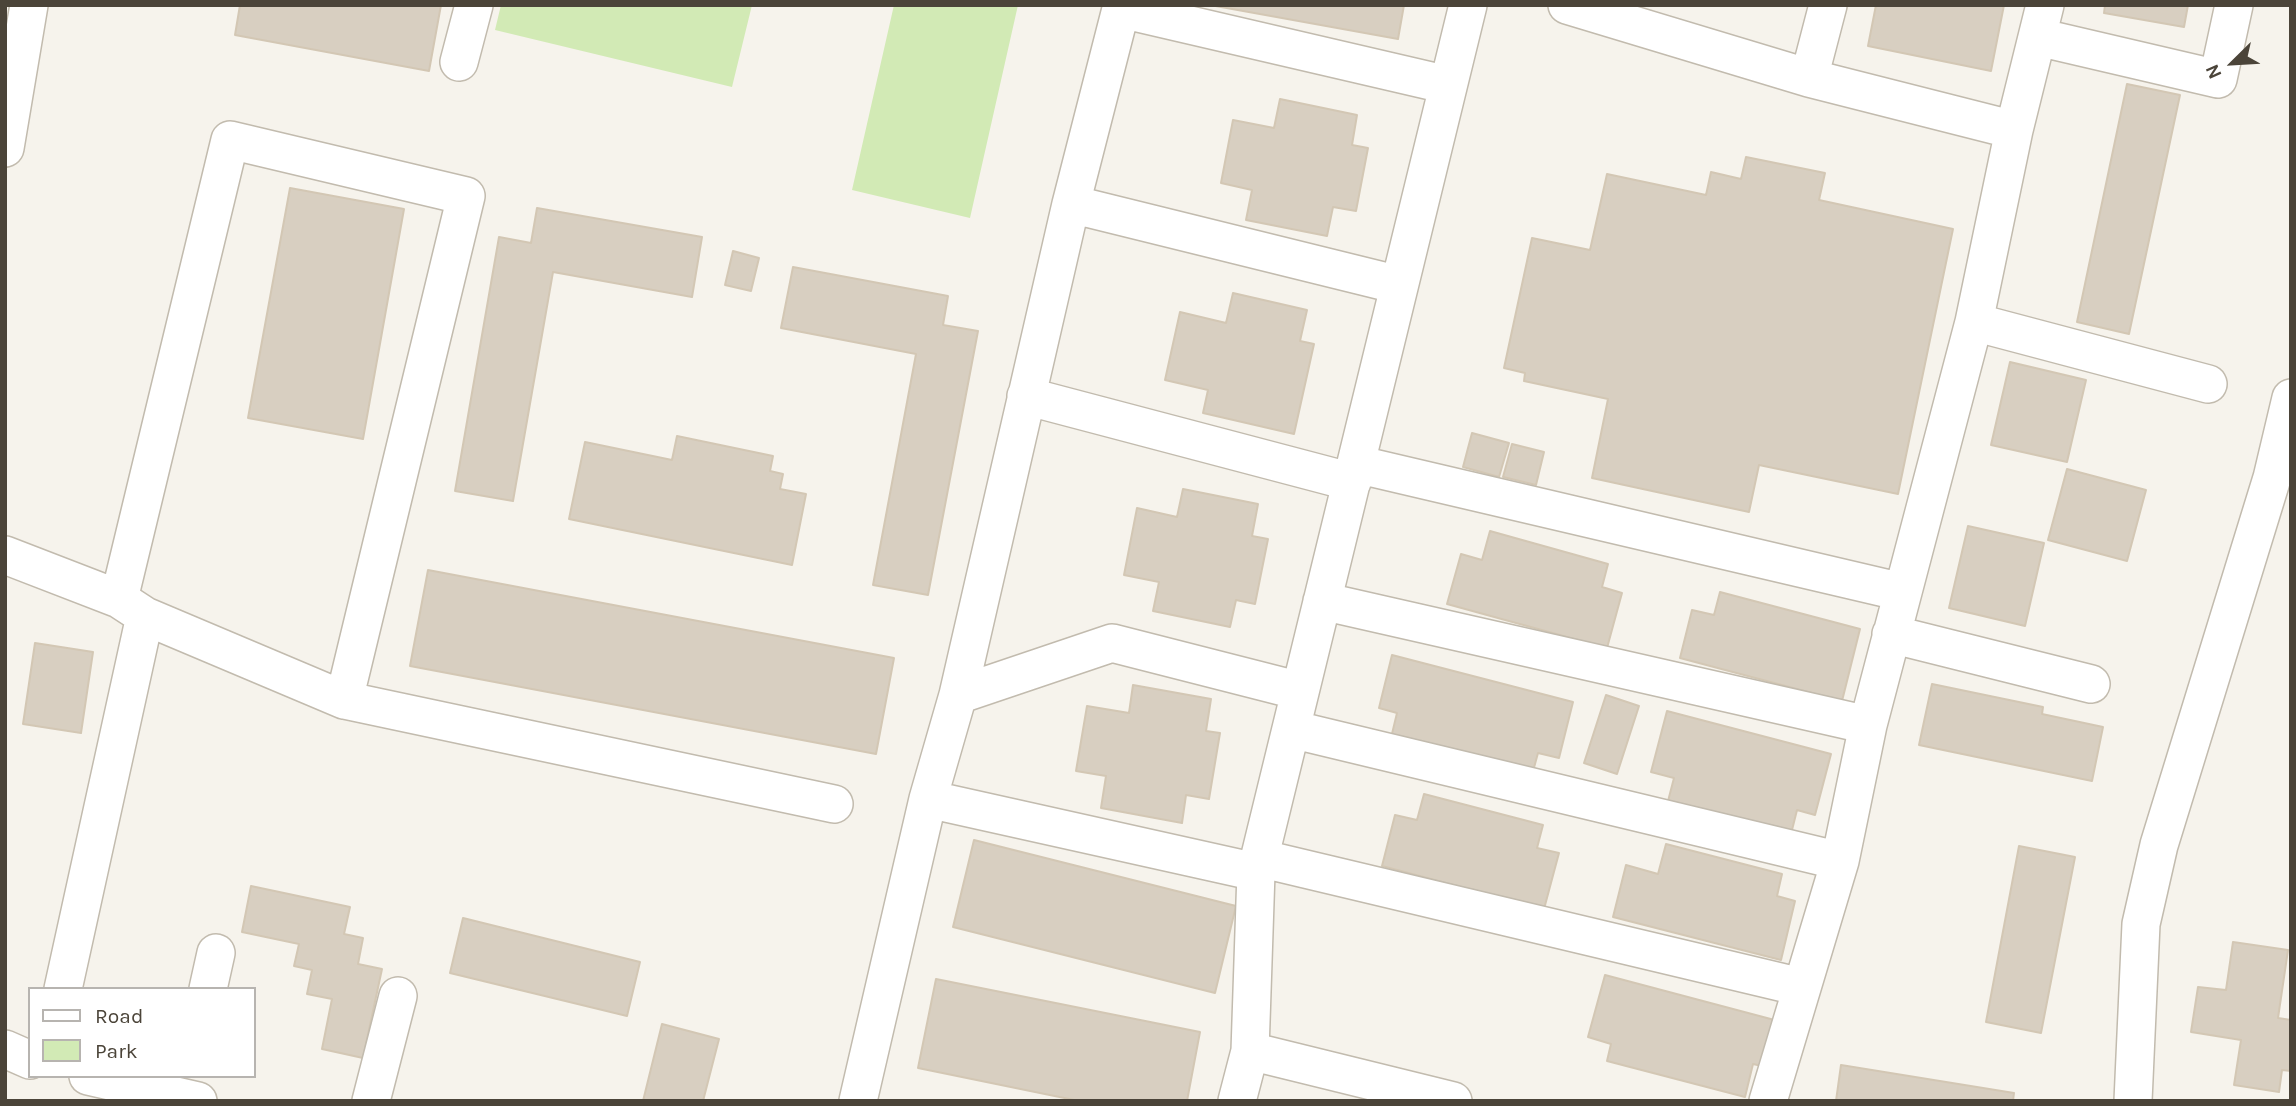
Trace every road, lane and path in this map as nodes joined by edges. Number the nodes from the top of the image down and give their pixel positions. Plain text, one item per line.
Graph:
1 (29, 5) edge
2 (474, 5) edge
3 (1468, 5) edge
4 (1567, 5) edge
5 (1828, 5) edge
6 (2234, 5) edge
7 (1122, 7) edge
8 (2042, 21) edge
9 (459, 62) dead end
10 (1809, 78) junction
11 (1448, 85) junction
12 (2014, 130) junction
13 (5, 148) edge
14 (1071, 204) junction
15 (1399, 285) junction
16 (1975, 322) junction
17 (2208, 384) dead end
18 (1026, 396) junction
19 (2291, 398) edge
20 (1354, 473) junction
21 (5, 555) edge
22 (1902, 592) junction
23 (1322, 601) junction
24 (132, 608) junction
25 (1891, 634) junction
26 (2091, 684) dead end
27 (1300, 691) junction
28 (958, 695) junction
29 (344, 700) junction
30 (1868, 725) junction
31 (1291, 729) junction
32 (928, 799) junction
33 (834, 804) dead end
34 (1840, 861) junction
35 (1257, 865) junction
36 (216, 953) dead end
37 (63, 987) edge
38 (208, 987) edge
39 (1801, 987) junction
40 (398, 996) dead end
41 (5, 1049) edge
42 (1250, 1051) junction
43 (28, 1059) edge
44 (101, 1078) edge
45 (189, 1091) edge
46 (371, 1101) edge
47 (858, 1101) edge
48 (1237, 1101) edge
49 (1453, 1101) edge
50 (1768, 1101) edge
51 (2133, 1101) edge

1 - 13 street
2 - 9 street
3 - 11 street
4 - 10 street
5 - 10 street
6 - 8 street
7 - 11 street
7 - 14 street
8 - 12 street
10 - 12 street
11 - 15 street
12 - 16 street
14 - 15 street
14 - 18 street
15 - 20 street
16 - 17 street
16 - 22 street
18 - 20 street
18 - 28 street
19 - 51 street
20 - 22 street
20 - 23 street
21 - 24 street
22 - 25 street
23 - 27 street
23 - 30 street
24 - 29 street
24 - 29 street
24 - 37 street
25 - 26 street
25 - 30 street
27 - 28 street
27 - 31 street
28 - 32 street
29 - 33 street
30 - 34 street
31 - 34 street
31 - 35 street
32 - 35 street
32 - 47 street
34 - 39 street
35 - 39 street
35 - 42 street
36 - 38 street
39 - 50 street
40 - 46 street
41 - 43 street
42 - 48 street
42 - 49 street
44 - 45 street

